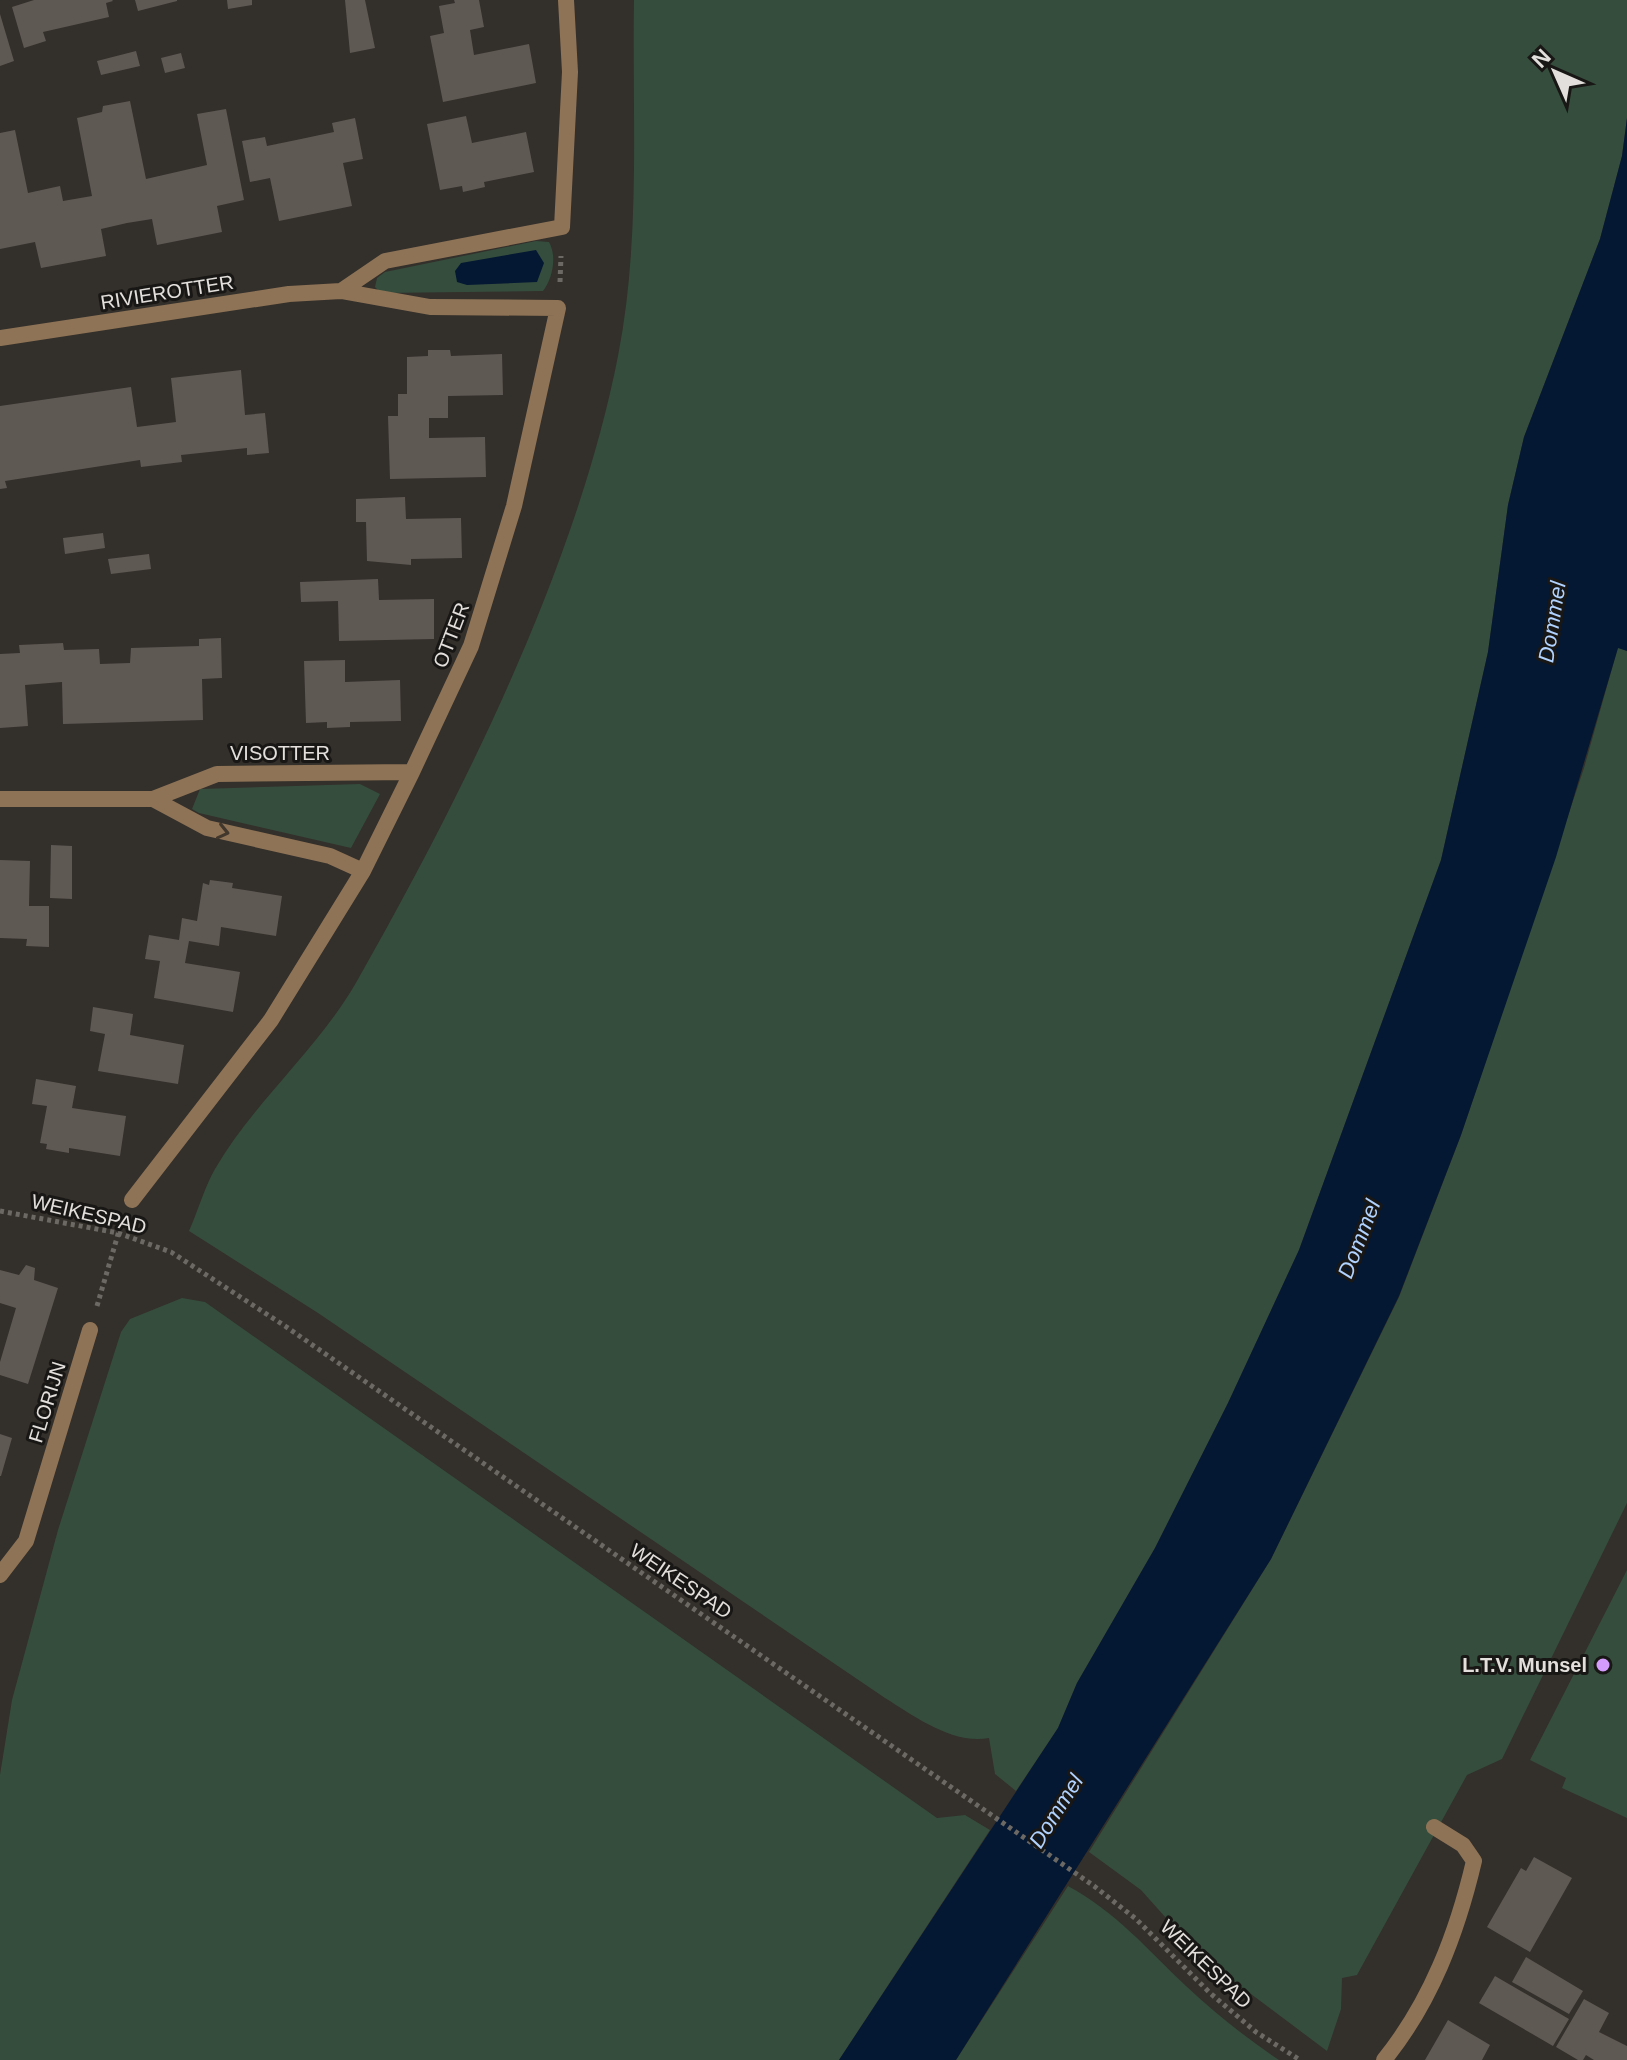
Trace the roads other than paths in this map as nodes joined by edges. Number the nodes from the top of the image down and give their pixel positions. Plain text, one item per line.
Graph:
1 (566, 0) edge
2 (341, 291) junction
3 (558, 308) joint
4 (0, 338) edge
5 (412, 772) junction
6 (0, 799) edge
7 (153, 799) junction
8 (363, 871) junction
9 (132, 1200) dead end
10 (90, 1330) road end
11 (0, 1575) edge
12 (1434, 1827) dead end
13 (1384, 2060) edge

1 - 2 street
2 - 3 street, RIVIEROTTER
2 - 4 street, RIVIEROTTER
3 - 5 street, OTTER
5 - 7 street, VISOTTER
5 - 8 street, OTTER
6 - 7 street, VISOTTER
7 -> 8 street, VISOTTER
8 - 9 street, OTTER
10 - 11 street, FLORIJN
12 - 13 street

